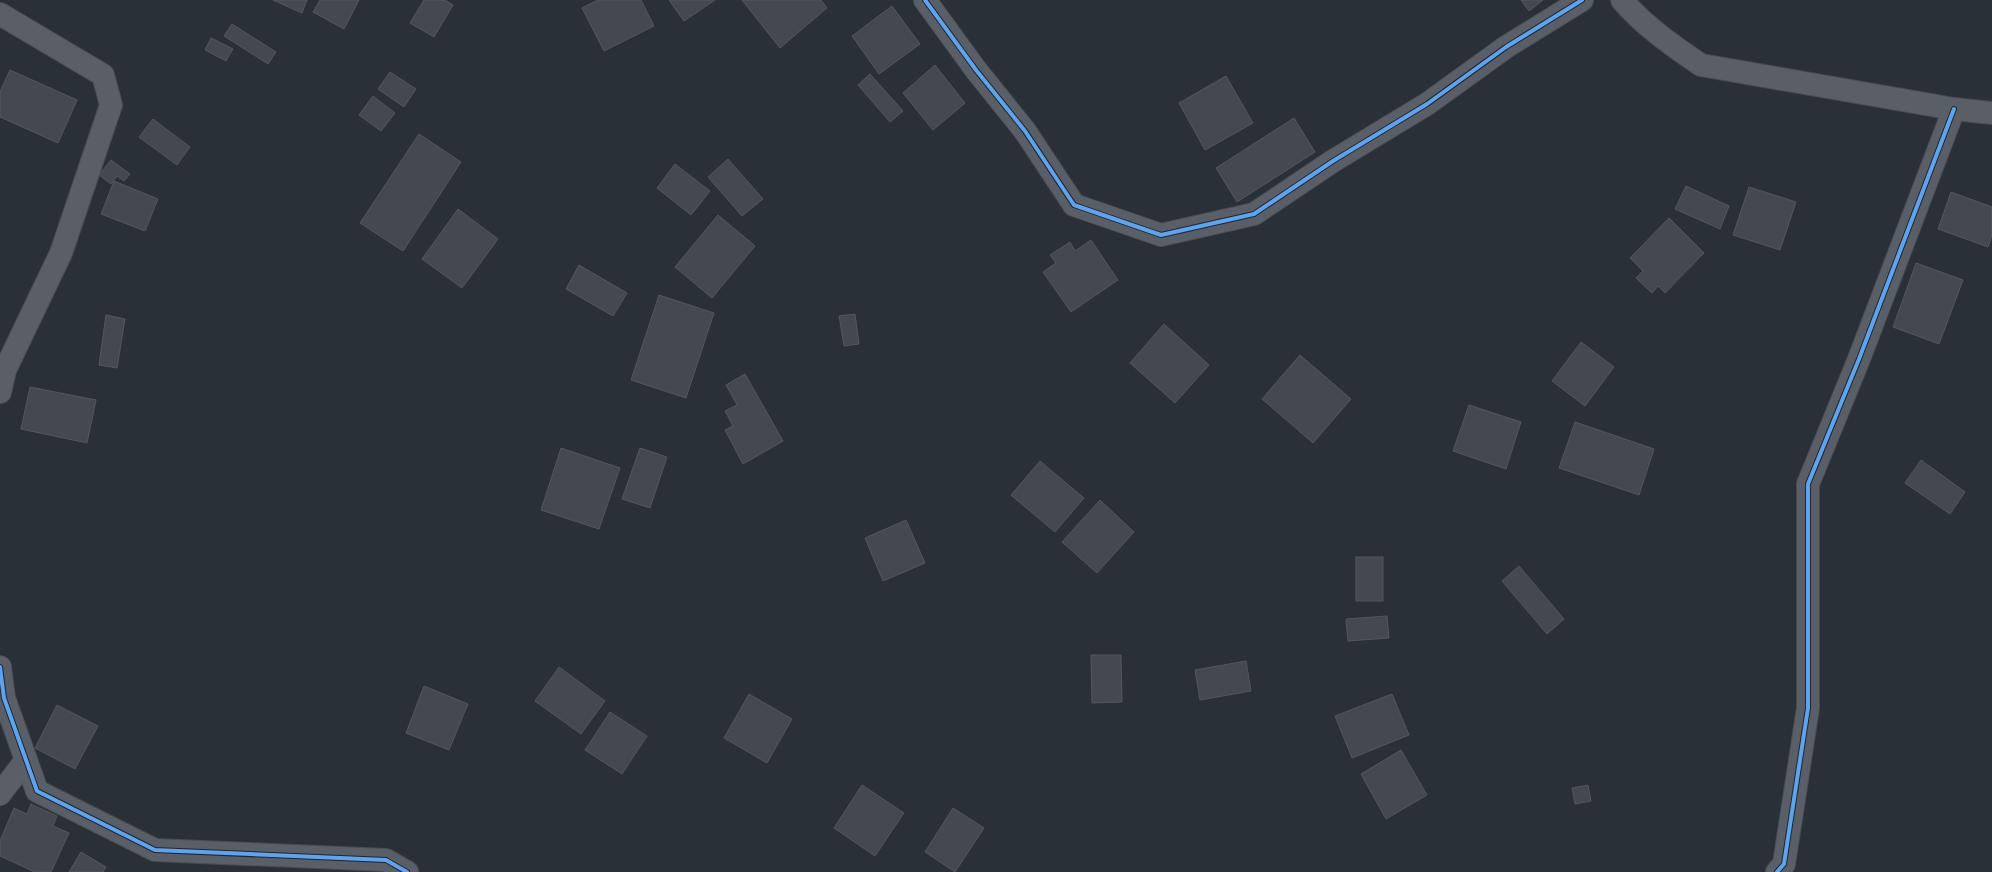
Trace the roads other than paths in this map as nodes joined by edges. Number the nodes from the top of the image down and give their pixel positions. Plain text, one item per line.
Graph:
1 (925, 0) edge
2 (1582, 0) edge
3 (1622, 0) edge
4 (0, 14) edge
5 (1954, 109) junction
6 (1992, 112) edge
7 (0, 392) edge
8 (0, 667) edge
9 (26, 760) junction
10 (0, 794) edge
11 (407, 872) edge
12 (1777, 872) edge

1 - 2 street
3 - 5 street
4 - 7 street
5 - 6 street
5 - 12 street
8 - 9 street
9 - 10 street
9 - 11 street

